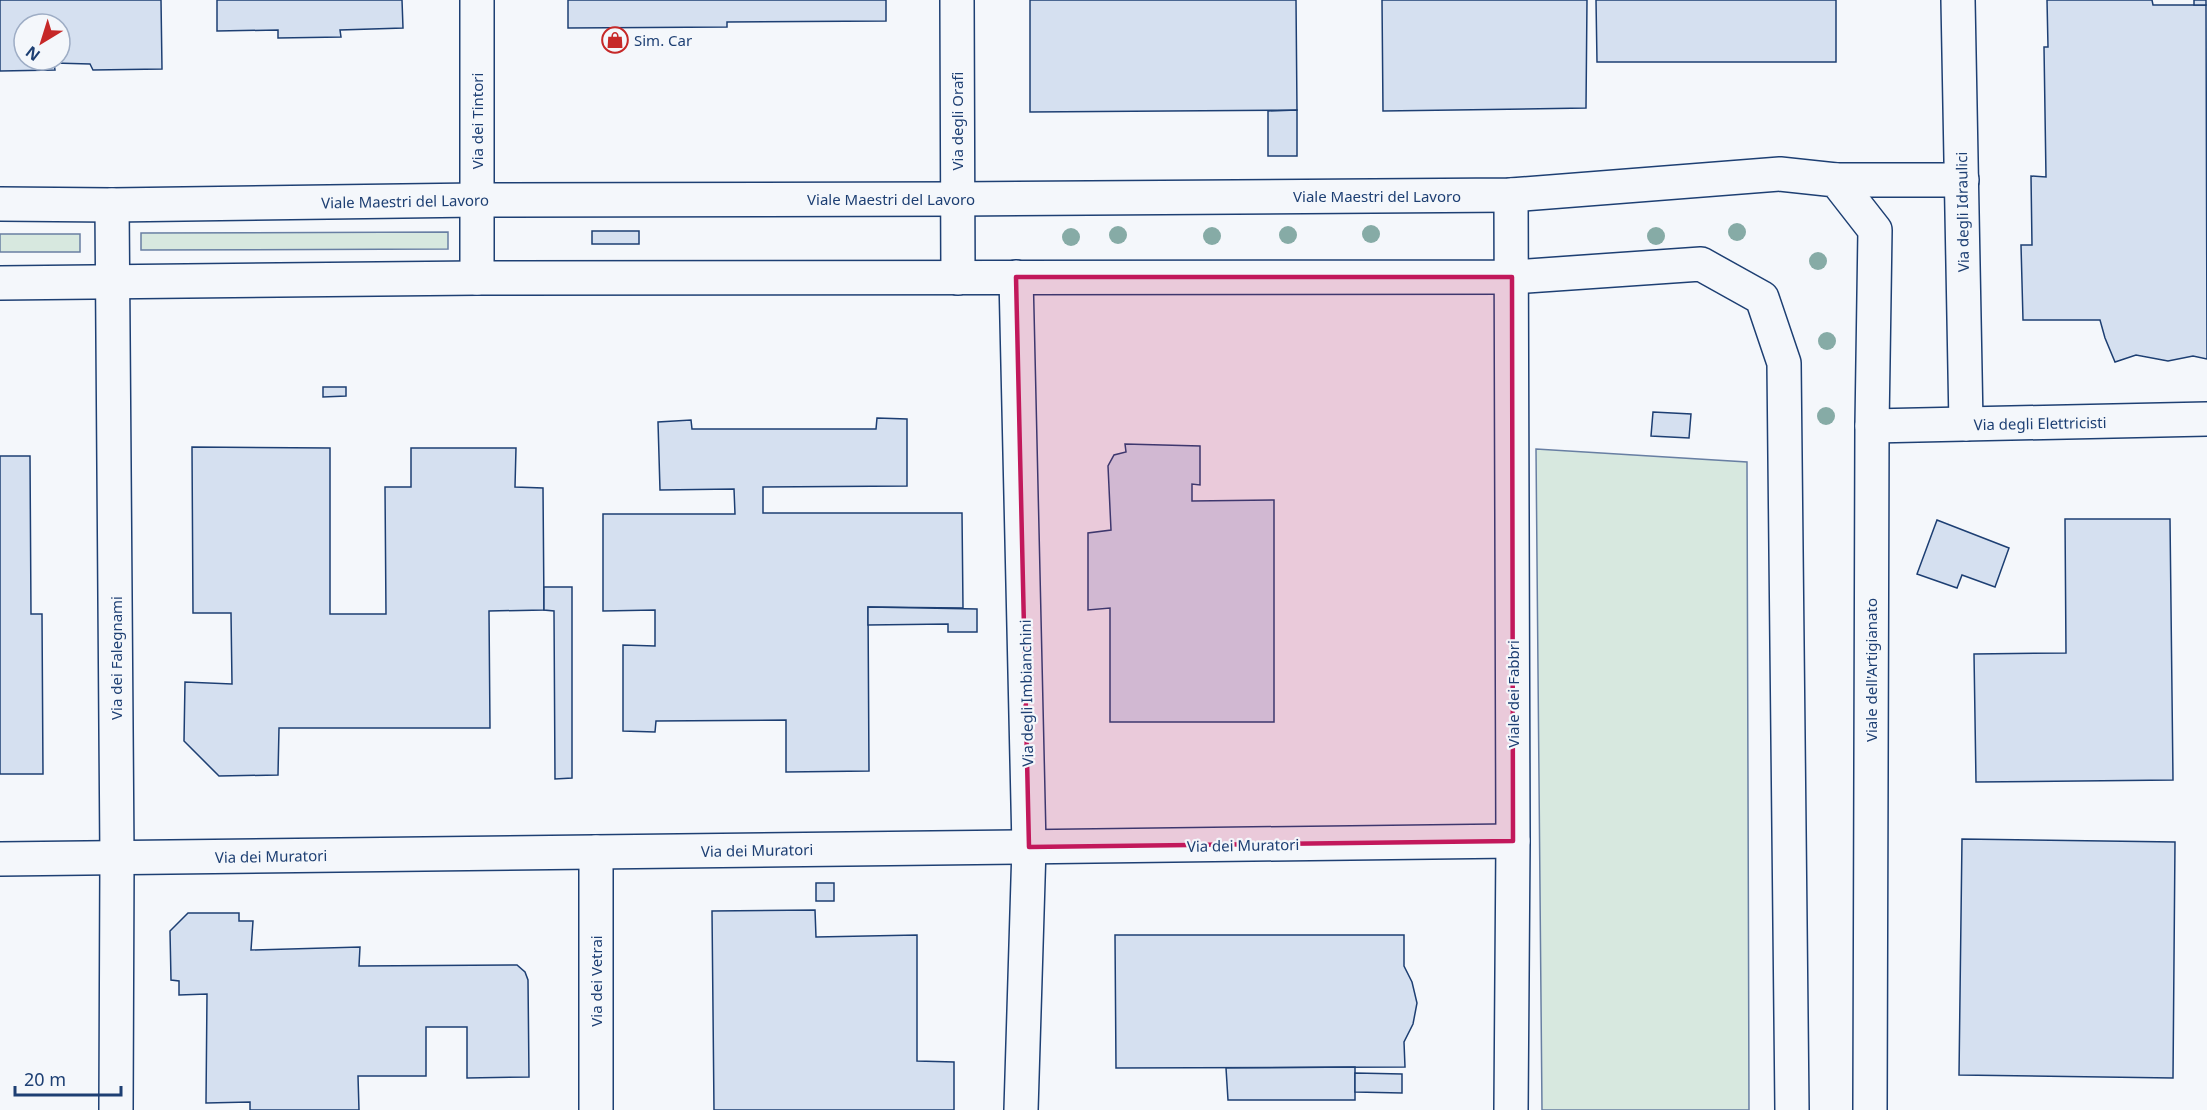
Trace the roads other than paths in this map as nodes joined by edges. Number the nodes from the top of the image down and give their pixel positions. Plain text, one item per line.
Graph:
1 (477, 0) edge
2 (957, 0) edge
3 (1958, 0) edge
4 (1836, 180) junction
5 (1962, 180) junction
6 (1511, 195) junction
7 (957, 199) junction
8 (477, 200) junction
9 (0, 204) edge
10 (112, 205) junction
11 (1016, 277) junction
12 (1512, 277) junction
13 (477, 278) junction
14 (958, 278) junction
15 (112, 282) junction
16 (0, 283) edge
17 (2207, 419) edge
18 (1966, 424) junction
19 (1872, 426) junction
20 (1513, 841) junction
21 (1029, 847) junction
22 (596, 852) junction
23 (117, 858) junction
24 (0, 859) edge
25 (116, 1110) edge
26 (596, 1110) edge
27 (1021, 1110) edge
28 (1511, 1110) edge
29 (1792, 1110) edge
30 (1870, 1110) edge

1 - 8 street, Via dei Tintori
2 - 7 street, Via degli Orafi
3 - 5 street, Via degli Idraulici
4 - 5 street, Viale Maestri del Lavoro
4 - 6 street, Viale Maestri del Lavoro
4 - 19 street, Viale dell'Artigianato
5 - 18 street, Via degli Idraulici
6 - 7 street, Viale Maestri del Lavoro
6 - 12 street, Viale dei Fabbri
7 - 8 street, Viale Maestri del Lavoro
7 - 14 street, Via degli Orafi
8 - 10 street, Viale Maestri del Lavoro
8 - 13 street, Via dei Tintori
9 - 10 street, Viale Maestri del Lavoro
10 - 15 street, Via dei Falegnami
11 - 12 street
11 - 14 street
11 - 21 street, Via degli Imbianchini
12 - 20 street, Viale dei Fabbri
12 - 29 street
13 - 14 street
13 - 15 street
15 - 16 street
15 - 23 street, Via dei Falegnami
17 - 18 street, Via degli Elettricisti
18 - 19 street, Via degli Elettricisti
19 - 30 street, Viale dell'Artigianato
20 - 21 street, Via dei Muratori
20 - 28 street, Viale dei Fabbri
21 - 22 street, Via dei Muratori
21 - 27 street, Via degli Imbianchini
22 - 23 street, Via dei Muratori
22 - 26 street, Via dei Vetrai
23 - 24 street, Via dei Muratori
23 - 25 street, Via dei Falegnami

